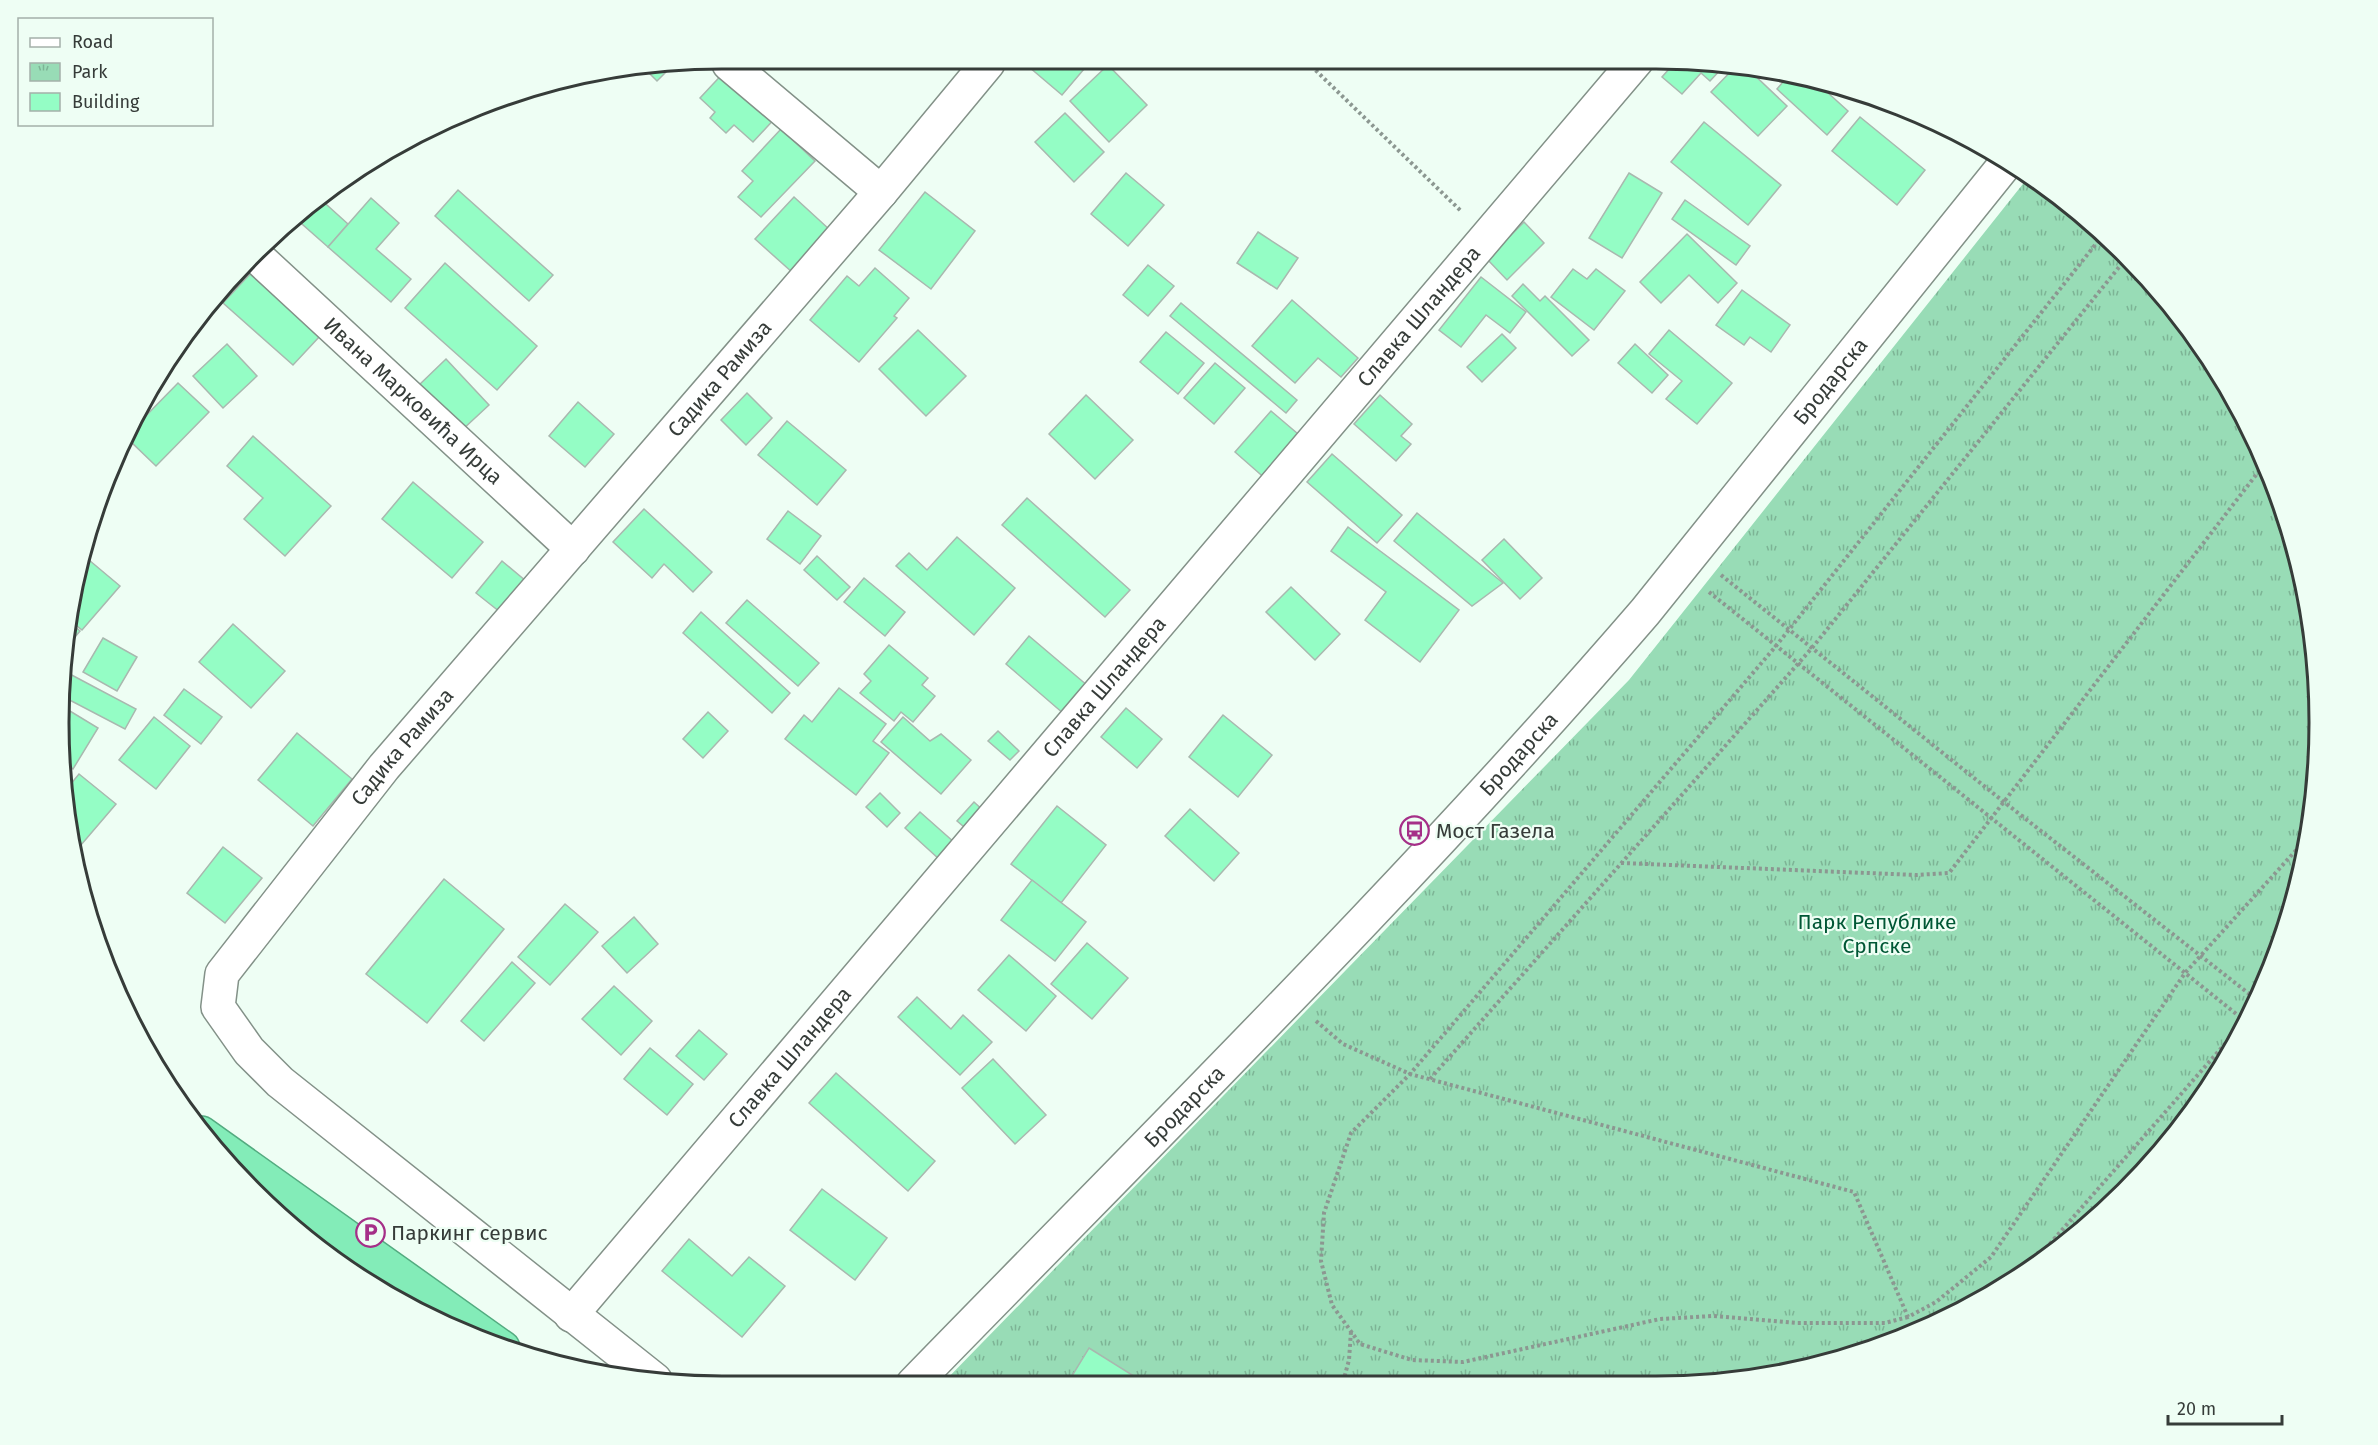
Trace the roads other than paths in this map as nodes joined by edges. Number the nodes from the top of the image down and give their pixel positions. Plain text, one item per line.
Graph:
1 (735, 69) edge
2 (983, 69) edge
3 (1629, 69) edge
4 (2002, 169) edge
5 (881, 192) junction
6 (261, 259) edge
7 (573, 549) junction
8 (234, 1157) edge
9 (571, 1316) junction
10 (472, 1326) edge
11 (643, 1371) edge
12 (921, 1376) edge

1 - 5 street
2 - 5 street, Садика Рамиза
3 - 9 street, Славка Шландера
4 - 12 street, Бродарска
5 - 7 street, Садика Рамиза
6 - 7 street, Ивана Марковића Ирца
7 - 9 street, Садика Рамиза
8 - 10 highway
9 - 11 street, Садика Рамиза

